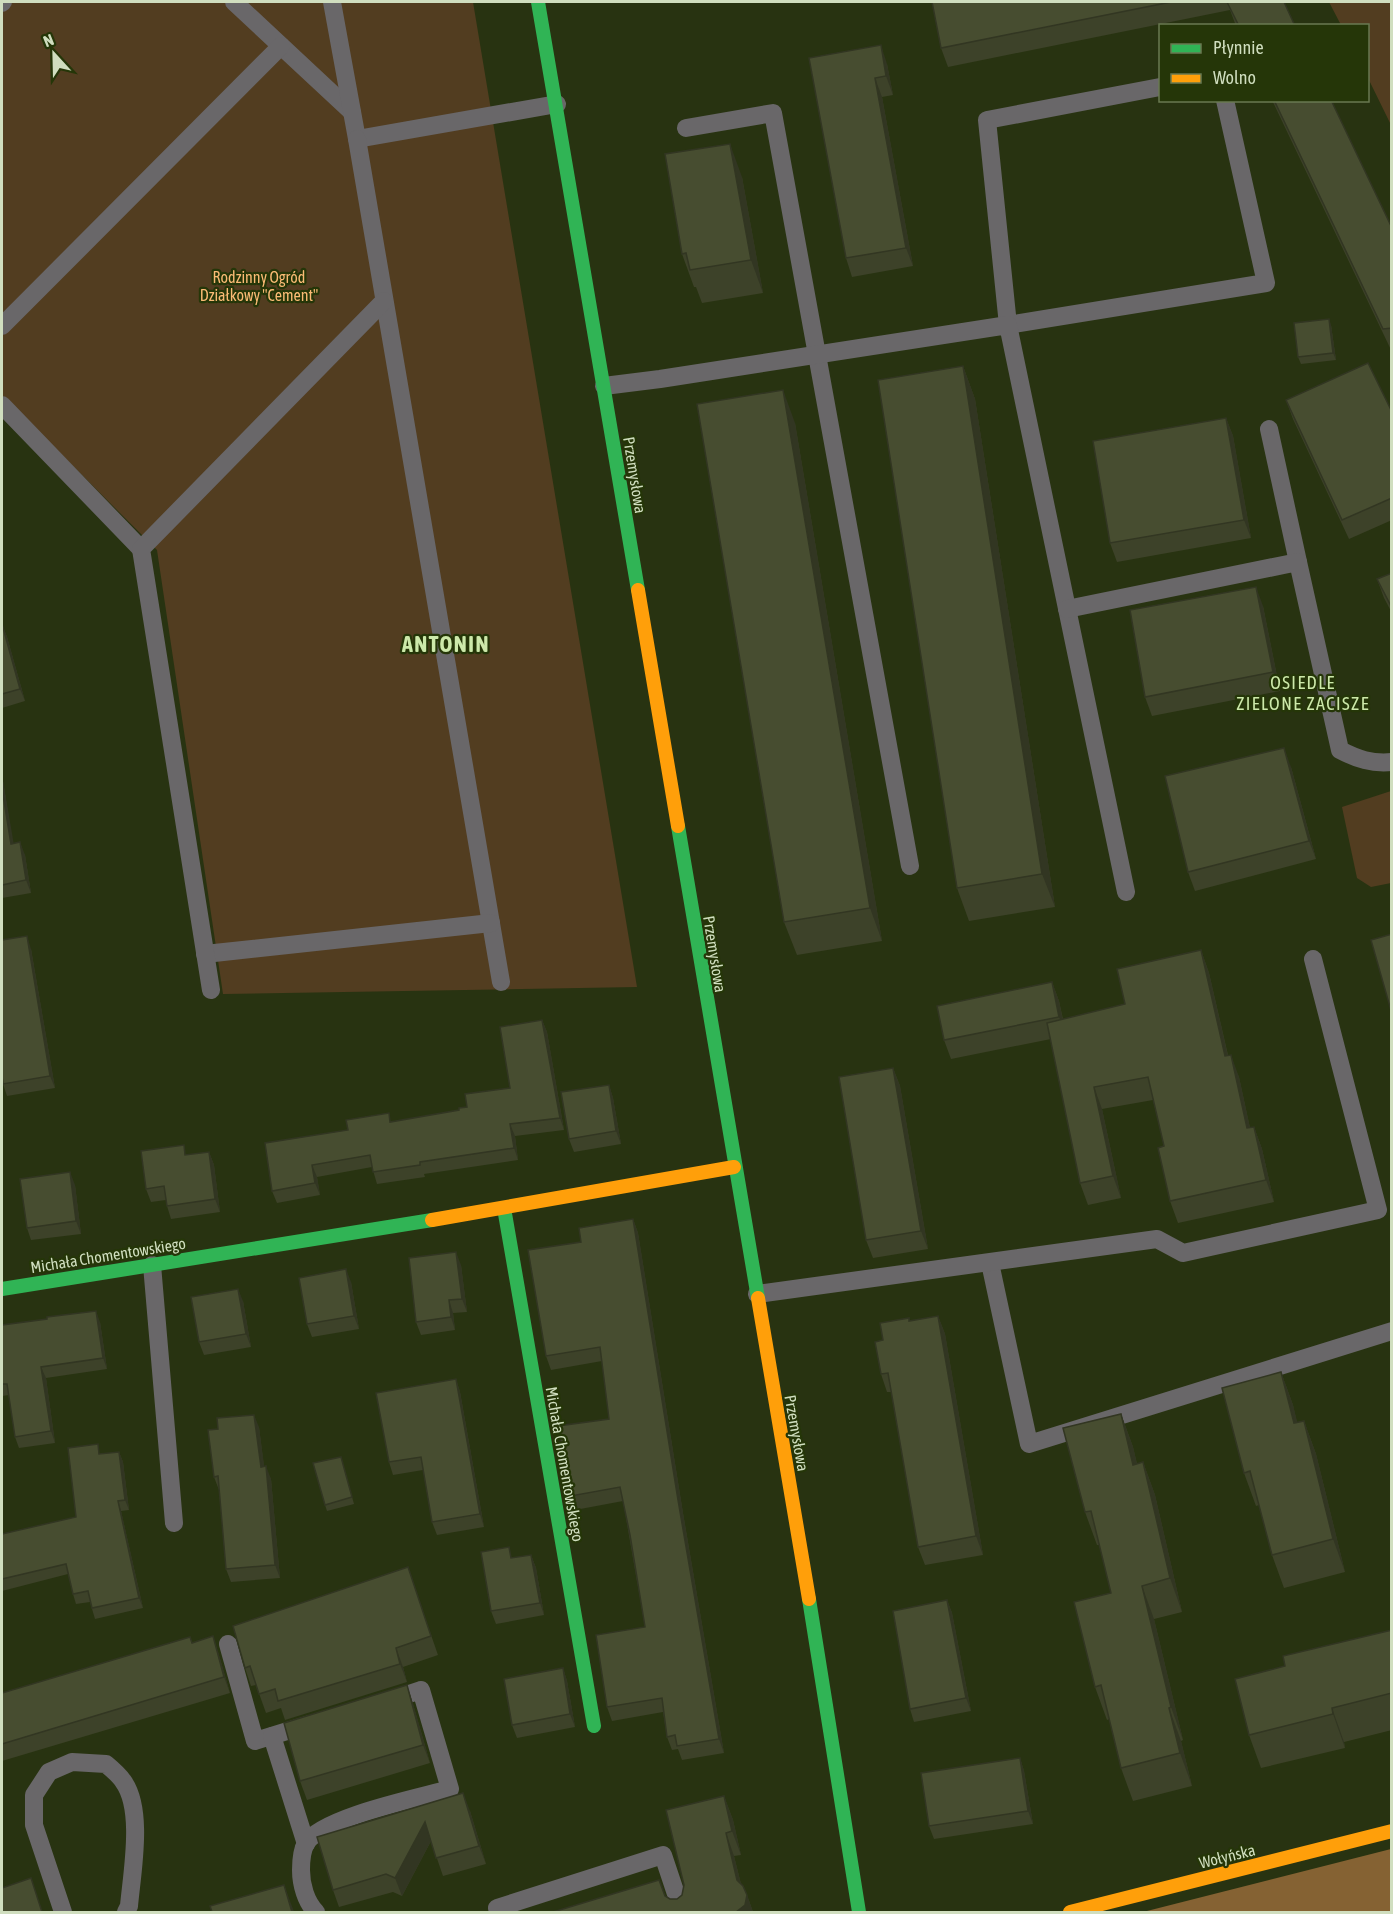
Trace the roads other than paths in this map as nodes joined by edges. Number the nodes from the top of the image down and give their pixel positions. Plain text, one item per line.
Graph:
1 (234, 2) edge
2 (332, 2) edge
3 (538, 2) edge
4 (282, 46) junction
5 (1159, 87) edge
6 (1225, 102) edge
7 (557, 104) junction
8 (352, 112) junction
9 (686, 128) dead end
10 (357, 139) junction
11 (384, 301) junction
12 (1008, 325) junction
13 (2, 326) edge
14 (817, 354) junction
15 (604, 386) junction
16 (2, 405) edge
17 (1269, 429) dead end
18 (141, 549) junction
19 (1298, 562) junction
20 (1067, 609) junction
21 (1392, 762) edge
22 (910, 866) dead end
23 (1126, 892) dead end
24 (491, 923) junction
25 (205, 954) junction
26 (1313, 958) dead end
27 (501, 982) dead end
28 (211, 990) dead end
29 (734, 1167) junction
30 (504, 1209) junction
31 (990, 1263) junction
32 (152, 1265) junction
33 (2, 1289) edge
34 (757, 1294) junction
35 (1392, 1331) edge
36 (174, 1523) dead end
37 (228, 1644) dead end
38 (376, 1704) edge
39 (330, 1718) edge
40 (594, 1726) dead end
41 (272, 1736) junction
42 (1392, 1831) edge
43 (306, 1844) junction
44 (497, 1908) dead end
45 (63, 1912) edge
46 (126, 1912) edge
47 (316, 1912) edge
48 (682, 1912) edge
49 (859, 1912) edge
50 (1070, 1912) edge

1 - 4 lane
2 - 8 lane
3 - 7 main road, Przemysłowa
4 - 8 lane
4 - 13 lane
5 - 12 lane
6 - 12 lane
7 - 10 lane
7 - 15 main road, Przemysłowa
8 - 10 lane
9 - 14 lane
10 - 11 lane
11 - 18 lane
11 - 24 lane
12 - 14 lane
12 - 20 lane
14 - 15 lane
14 - 22 lane
15 - 29 main road, Przemysłowa
16 - 18 lane
17 - 19 lane
18 - 25 lane
19 - 20 lane
19 - 21 lane
20 - 23 lane
24 - 25 lane
24 - 27 lane
25 - 28 lane
26 - 31 lane
29 - 30 main road, Michała Chomentowskiego
29 - 34 main road, Przemysłowa
30 - 32 main road, Michała Chomentowskiego
30 - 40 main road, Michała Chomentowskiego
31 - 34 lane
31 - 35 lane
32 - 33 main road, Michała Chomentowskiego
32 - 36 lane
34 - 49 main road, Przemysłowa
37 - 41 lane
38 - 43 lane
39 - 41 lane
41 - 43 lane
42 - 50 main road, Wołyńska
43 - 47 lane
44 - 48 lane
45 - 46 lane

